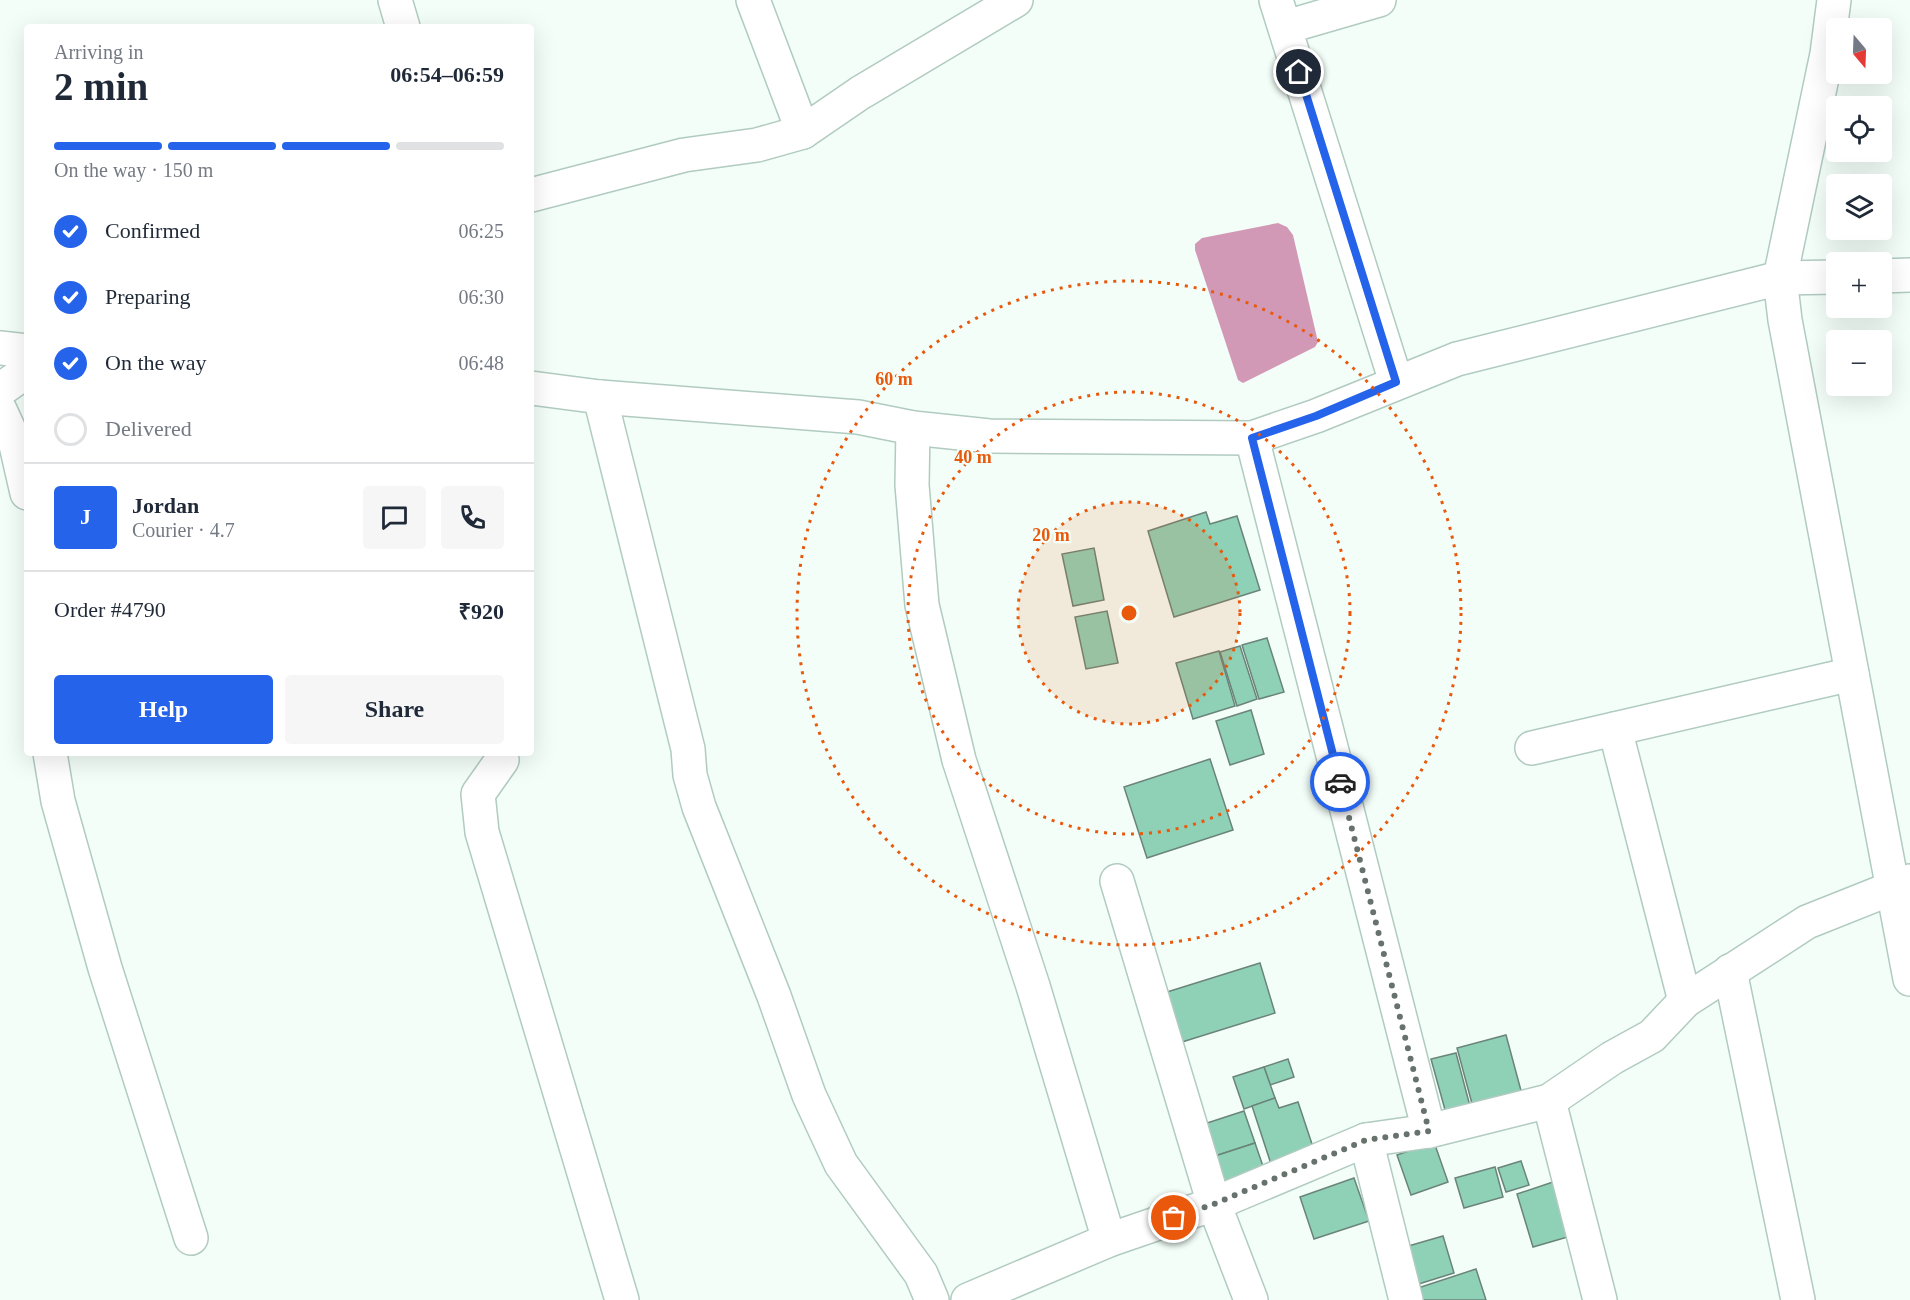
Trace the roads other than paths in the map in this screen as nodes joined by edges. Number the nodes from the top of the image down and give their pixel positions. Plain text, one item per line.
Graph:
1 (394, 0) edge
2 (753, 0) edge
3 (1016, 0) edge
4 (1379, 0) edge
5 (1834, 0) edge
6 (1281, 14) edge
7 (402, 24) edge
8 (803, 132) junction
9 (534, 194) edge
10 (1910, 275) edge
11 (1892, 276) edge
12 (1826, 277) edge
13 (1780, 278) junction
14 (13, 349) edge
15 (1396, 382) junction
16 (534, 388) edge
17 (0, 390) edge
18 (600, 397) junction
19 (0, 410) edge
20 (913, 428) junction
21 (1252, 438) junction
22 (24, 480) edge
23 (1852, 674) junction
24 (1615, 729) junction
25 (1532, 748) dead end
26 (50, 756) edge
27 (501, 756) edge
28 (1117, 881) dead end
29 (1901, 884) edge
30 (1730, 971) junction
31 (1910, 978) edge
32 (1684, 1001) junction
33 (1549, 1101) junction
34 (1429, 1131) junction
35 (1366, 1140) junction
36 (1214, 1204) junction
37 (191, 1238) dead end
38 (1109, 1240) junction
39 (622, 1300) edge
40 (932, 1300) edge
41 (968, 1300) edge
42 (1251, 1300) edge
43 (1406, 1300) edge
44 (1600, 1300) edge
45 (1798, 1300) edge

1 - 7 street
2 - 8 street
3 - 8 street
4 - 6 street
5 - 13 street
6 - 15 street
8 - 9 street
10 - 11 street
12 - 13 street
13 - 15 street
13 - 23 street
14 - 17 street
15 - 21 street
16 - 18 street
18 - 20 street
18 - 40 street
19 - 22 street
20 - 21 street
20 - 38 street
21 - 34 street
23 - 24 street
23 - 29 street
24 - 25 street
24 - 32 street
26 - 37 street
27 - 39 street
28 - 36 street
29 - 30 street
29 - 31 street
30 - 32 street
30 - 45 street
32 - 33 street
33 - 34 street
33 - 44 street
34 - 35 street
35 - 36 street
35 - 43 street
36 - 38 street
36 - 42 street
38 - 41 street

